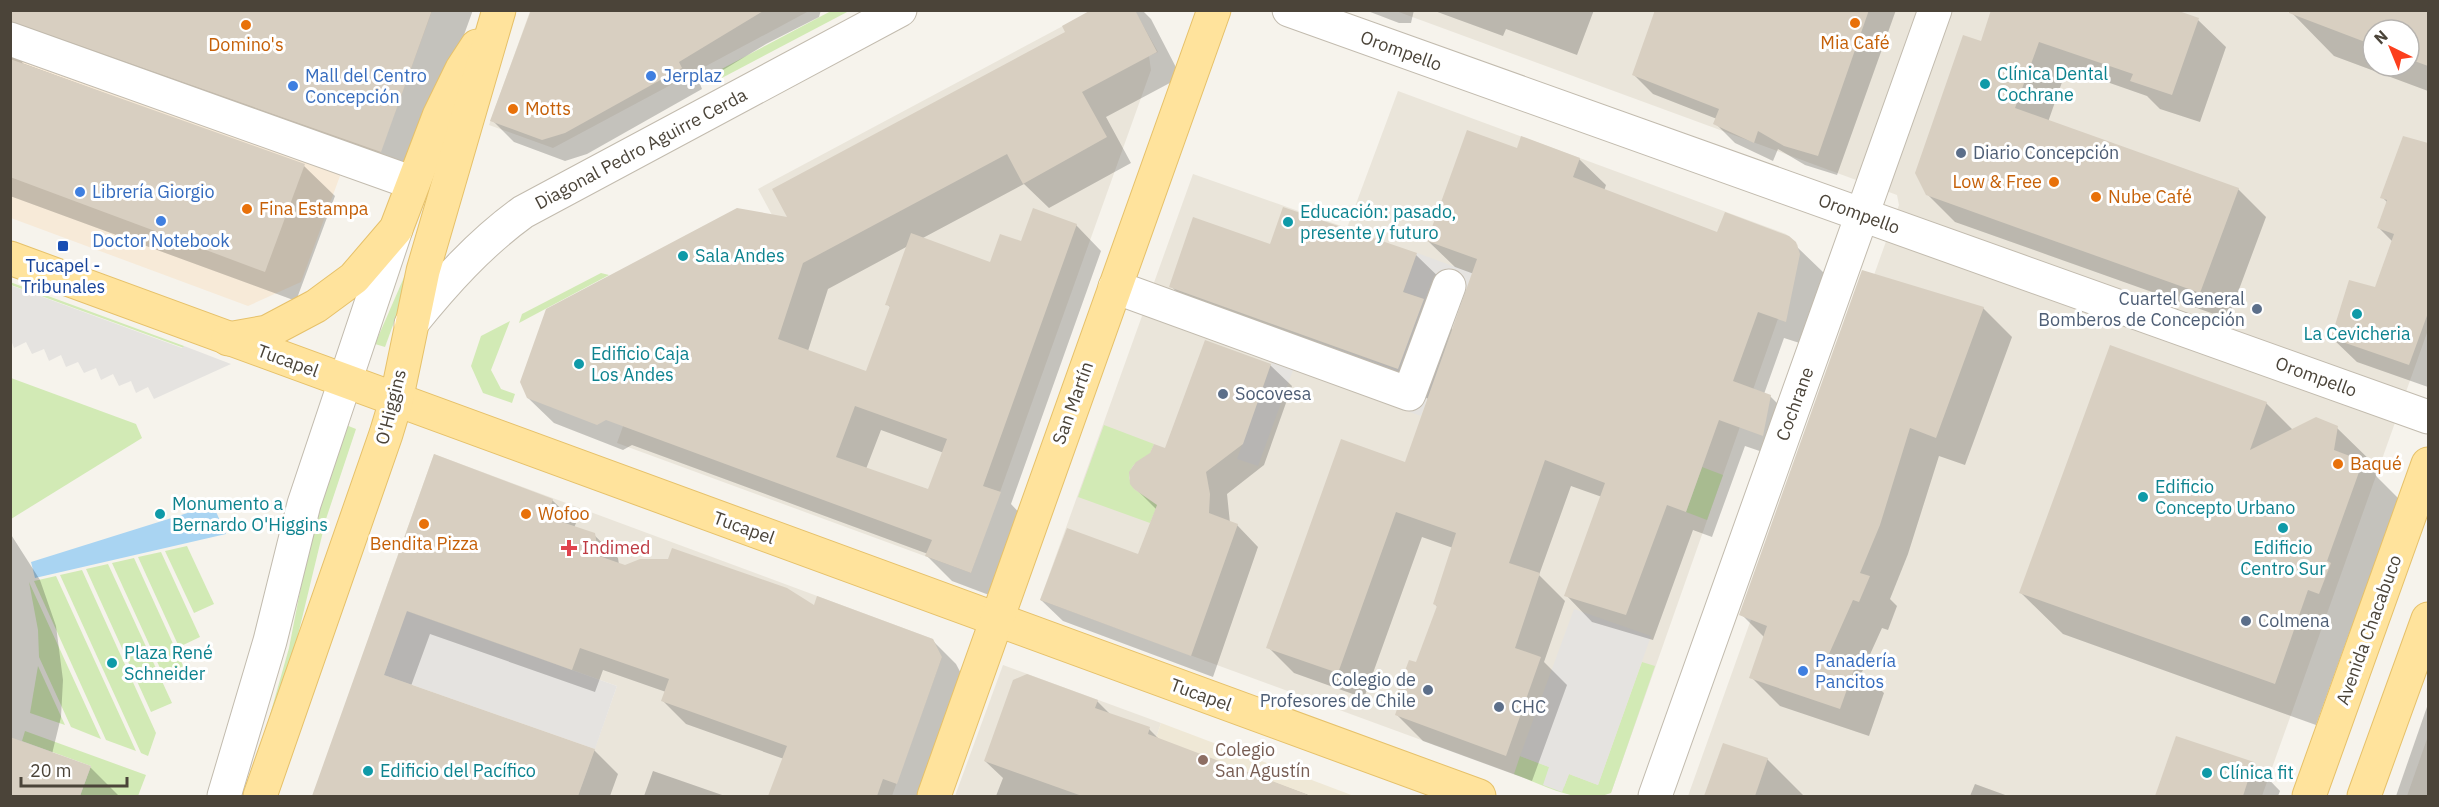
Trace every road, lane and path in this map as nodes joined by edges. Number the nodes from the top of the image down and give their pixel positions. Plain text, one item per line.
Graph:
1 (900, 10) edge
2 (1214, 10) edge
3 (1289, 10) edge
4 (1935, 10) edge
5 (494, 12) edge
6 (10, 39) edge
7 (413, 183) junction
8 (1862, 215) junction
9 (396, 229) junction
10 (10, 258) edge
11 (1449, 286) dead end
12 (1115, 287) junction
13 (411, 324) junction
14 (228, 339) junction
15 (345, 382) junction
16 (396, 401) junction
17 (2428, 417) edge
18 (2428, 464) edge
19 (2428, 619) edge
20 (997, 620) junction
21 (224, 796) edge
22 (260, 796) edge
23 (934, 796) edge
24 (1479, 796) edge
25 (1655, 796) edge
26 (2308, 796) edge
27 (2364, 796) edge

1 - 13 street, Diagonal Pedro Aguirre Cerda
2 - 12 main road, San Martín
3 - 8 street, Orompello
4 - 8 street, Cochrane
5 - 7 main road
5 - 13 main road, O'Higgins
6 - 7 street
7 - 9 main road
8 - 17 street, Orompello
8 - 25 street, Cochrane
9 - 14 main road
9 - 15 street
10 - 14 main road, Tucapel
11 - 12 street
12 - 20 main road, San Martín
13 - 16 main road, O'Higgins
14 - 15 main road, Tucapel
15 - 16 main road, Tucapel
15 - 21 street
16 - 20 main road, Tucapel
16 - 22 main road, O'Higgins
18 - 26 main road, Avenida Chacabuco
19 - 27 main road
20 - 23 main road, San Martín
20 - 24 main road, Tucapel

